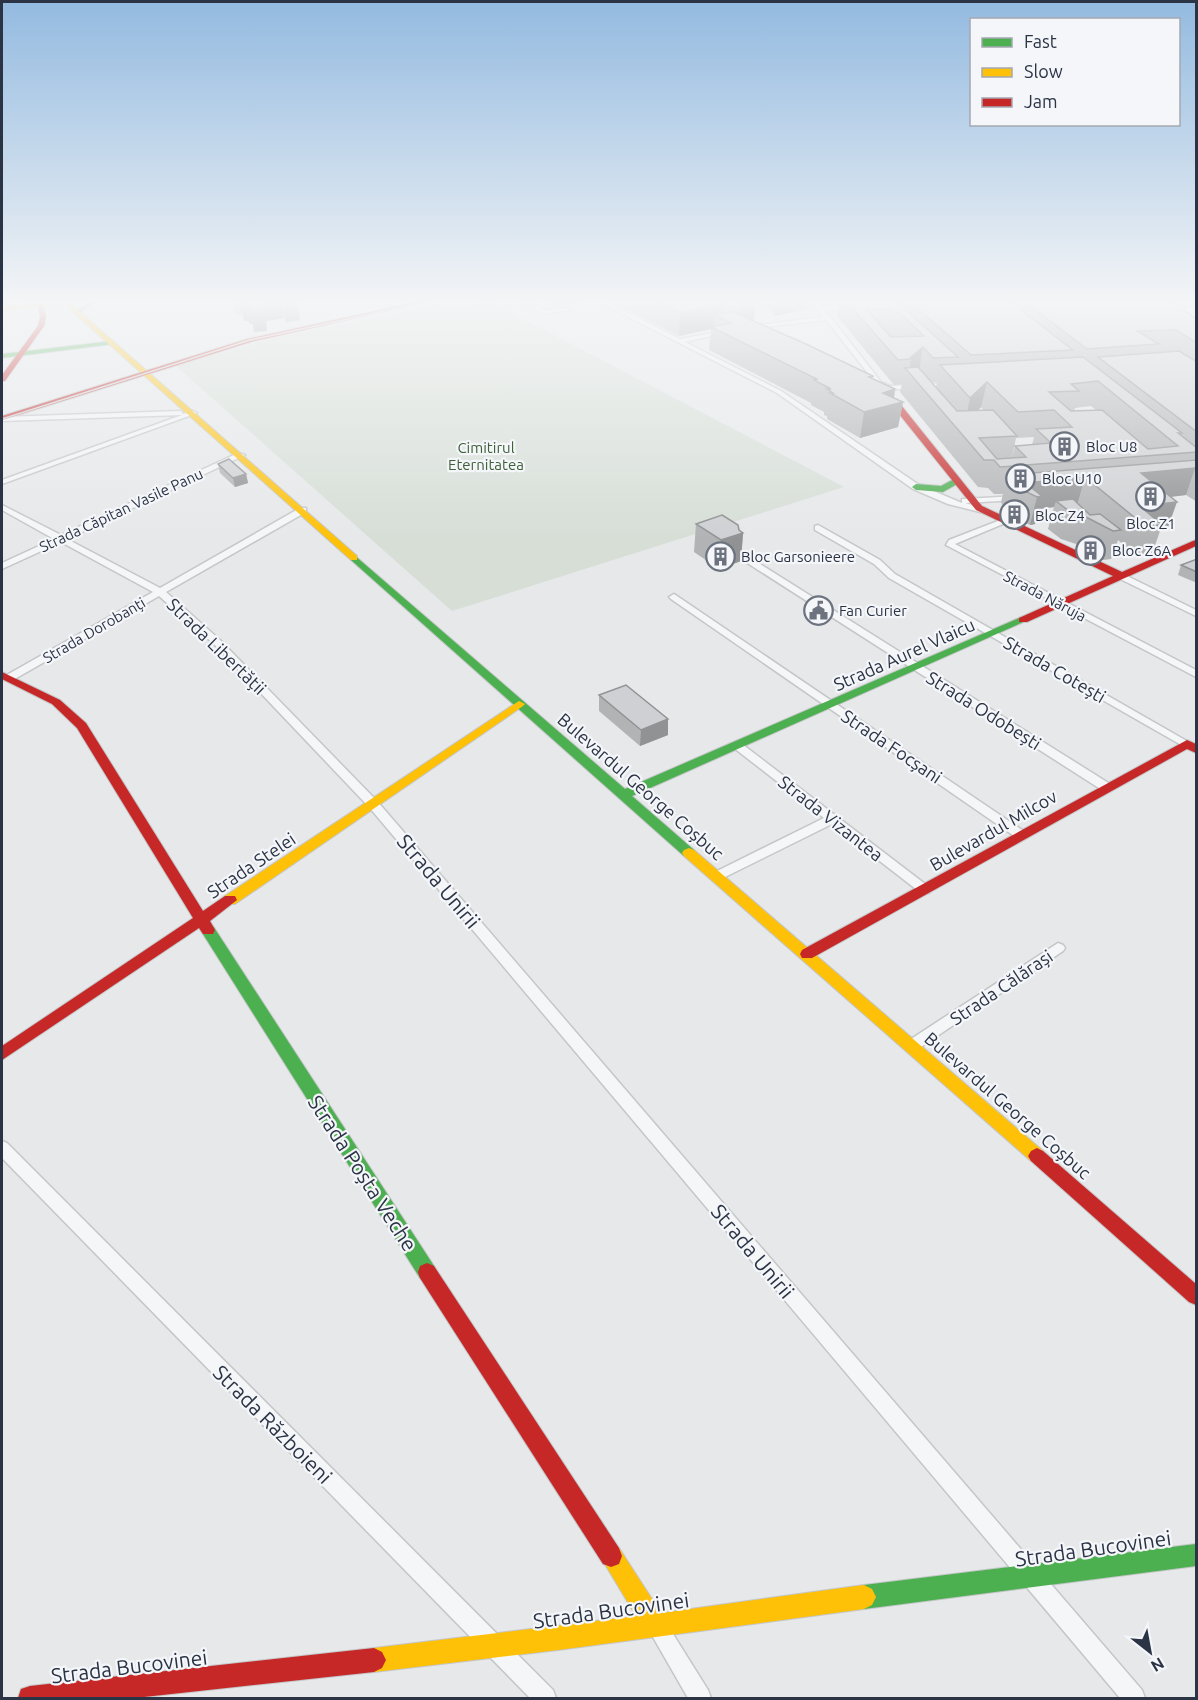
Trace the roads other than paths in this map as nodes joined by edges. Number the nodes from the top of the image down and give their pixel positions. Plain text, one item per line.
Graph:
1 (117, 380) edge
2 (155, 380) edge
3 (755, 380) edge
4 (877, 380) edge
5 (959, 380) edge
6 (865, 388) edge
7 (893, 396) junction
8 (193, 413) junction
9 (2, 418) edge
10 (241, 455) junction
11 (956, 481) junction
12 (2, 482) edge
13 (916, 487) junction
14 (1024, 497) edge
15 (978, 501) junction
16 (951, 502) junction
17 (2, 507) edge
18 (303, 510) junction
19 (1006, 521) junction
20 (818, 528) dead end
21 (61, 538) junction
22 (1197, 543) edge
23 (741, 555) dead end
24 (2, 566) edge
25 (1121, 576) junction
26 (160, 592) junction
27 (674, 597) dead end
28 (1060, 604) junction
29 (1197, 613) edge
30 (993, 634) junction
31 (916, 668) junction
32 (1197, 674) edge
33 (5, 677) edge
34 (519, 704) junction
35 (833, 705) junction
36 (738, 746) junction
37 (1192, 746) edge
38 (1106, 787) junction
39 (625, 794) junction
40 (373, 804) junction
41 (832, 819) junction
42 (1021, 834) junction
43 (717, 876) junction
44 (925, 890) junction
45 (201, 921) junction
46 (1058, 948) dead end
47 (807, 954) junction
48 (913, 1046) junction
49 (2, 1054) edge
50 (2, 1148) edge
51 (1197, 1296) edge
52 (1197, 1555) edge
53 (1031, 1578) junction
54 (655, 1624) junction
55 (493, 1648) junction
56 (30, 1698) edge
57 (545, 1698) edge
58 (700, 1698) edge
59 (1134, 1698) edge

1 - 9 main road
2 - 8 main road, Bulevardul George Coșbuc
3 - 13 street
4 - 7 street
5 - 7 street
6 - 7 main road
7 - 11 main road
8 - 9 street
8 - 10 main road, Bulevardul George Coșbuc
8 - 12 street
10 - 18 main road, Bulevardul George Coșbuc
10 - 21 street, Strada Căpitan Vasile Panu
11 - 13 main road
11 - 15 main road
13 - 16 street
14 - 15 street
15 - 16 street
15 - 16 street
15 - 19 main road
17 - 21 street, Strada Libertății
18 - 26 street, Strada Dorobanți
18 - 34 main road, Bulevardul George Coșbuc
19 - 25 main road
19 - 28 street, Strada Năruja
20 - 30 street, Strada Cotești
21 - 24 street, Strada Căpitan Vasile Panu
21 - 26 street, Strada Libertății
22 - 25 main road, Strada Aurel Vlaicu
23 - 31 street, Strada Odobești
25 - 28 main road, Strada Aurel Vlaicu
25 - 29 street
26 - 33 street, Strada Dorobanți
26 - 40 street, Strada Libertății
27 - 35 street, Strada Focșani
28 - 30 main road, Strada Aurel Vlaicu
28 - 32 street, Strada Năruja
30 - 31 main road, Strada Aurel Vlaicu
30 - 37 street, Strada Cotești
31 - 35 main road, Strada Aurel Vlaicu
31 - 38 street, Strada Odobești
33 - 45 main road, Strada Poșta Veche
34 - 39 main road, Bulevardul George Coșbuc
34 - 40 main road, Strada Stelei
35 - 36 main road, Strada Aurel Vlaicu
35 - 42 street, Strada Focșani
36 - 39 main road, Strada Aurel Vlaicu
36 - 41 street, Strada Vizantea
37 - 38 main road, Bulevardul Milcov
38 - 42 main road, Bulevardul Milcov
39 - 43 main road, Bulevardul George Coșbuc
40 - 45 main road, Strada Stelei
40 - 53 street, Strada Unirii
41 - 43 street
41 - 44 street, Strada Vizantea
42 - 44 main road, Bulevardul Milcov
43 - 47 main road, Bulevardul George Coșbuc
44 - 47 main road, Bulevardul Milcov
45 - 49 main road, Strada Stelei
45 - 54 main road, Strada Poșta Veche
46 - 48 street, Strada Călărași
47 - 48 main road, Bulevardul George Coșbuc
48 - 51 main road, Bulevardul George Coșbuc
50 - 55 street, Strada Războieni
52 - 53 main road, Strada Bucovinei
53 - 54 main road, Strada Bucovinei
53 - 59 street, Strada Unirii
54 - 55 main road, Strada Bucovinei
54 - 58 street, Strada Poșta Veche
55 - 56 main road, Strada Bucovinei
55 - 57 street, Strada Războieni

